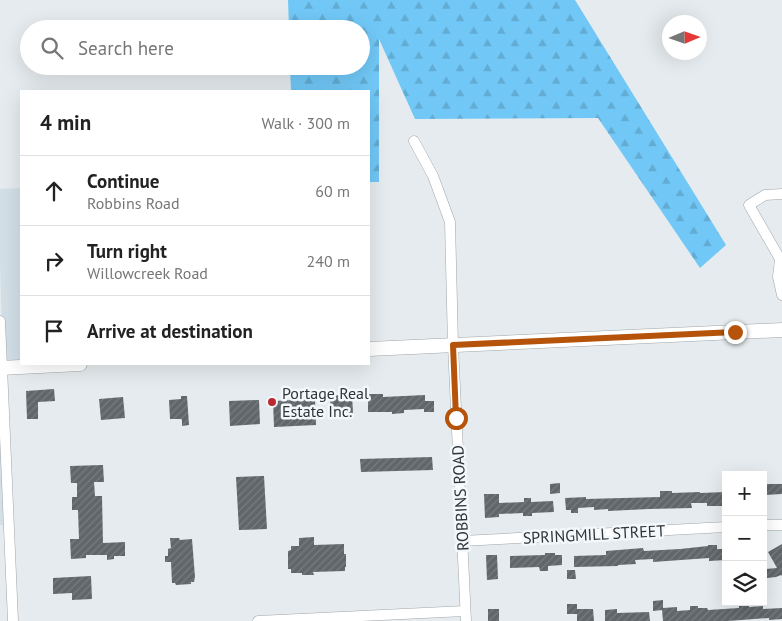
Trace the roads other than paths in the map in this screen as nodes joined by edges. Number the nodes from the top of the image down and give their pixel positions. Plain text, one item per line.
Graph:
1 (414, 141) dead end
2 (782, 194) edge
3 (782, 296) edge
4 (0, 321) edge
5 (782, 330) edge
6 (453, 345) junction
7 (370, 349) edge
8 (60, 365) edge
9 (1, 368) edge
10 (782, 524) edge
11 (767, 526) edge
12 (722, 527) edge
13 (462, 540) junction
14 (466, 616) edge
15 (13, 621) edge
16 (258, 621) edge

1 - 6 street, ROBBINS ROAD
2 - 3 street
4 - 9 street
5 - 6 main road
6 - 7 main road
6 - 13 street, ROBBINS ROAD
8 - 9 main road
9 - 15 street
10 - 11 street
12 - 13 street, SPRINGMILL STREET
13 - 14 street, ROBBINS ROAD
14 - 16 street

